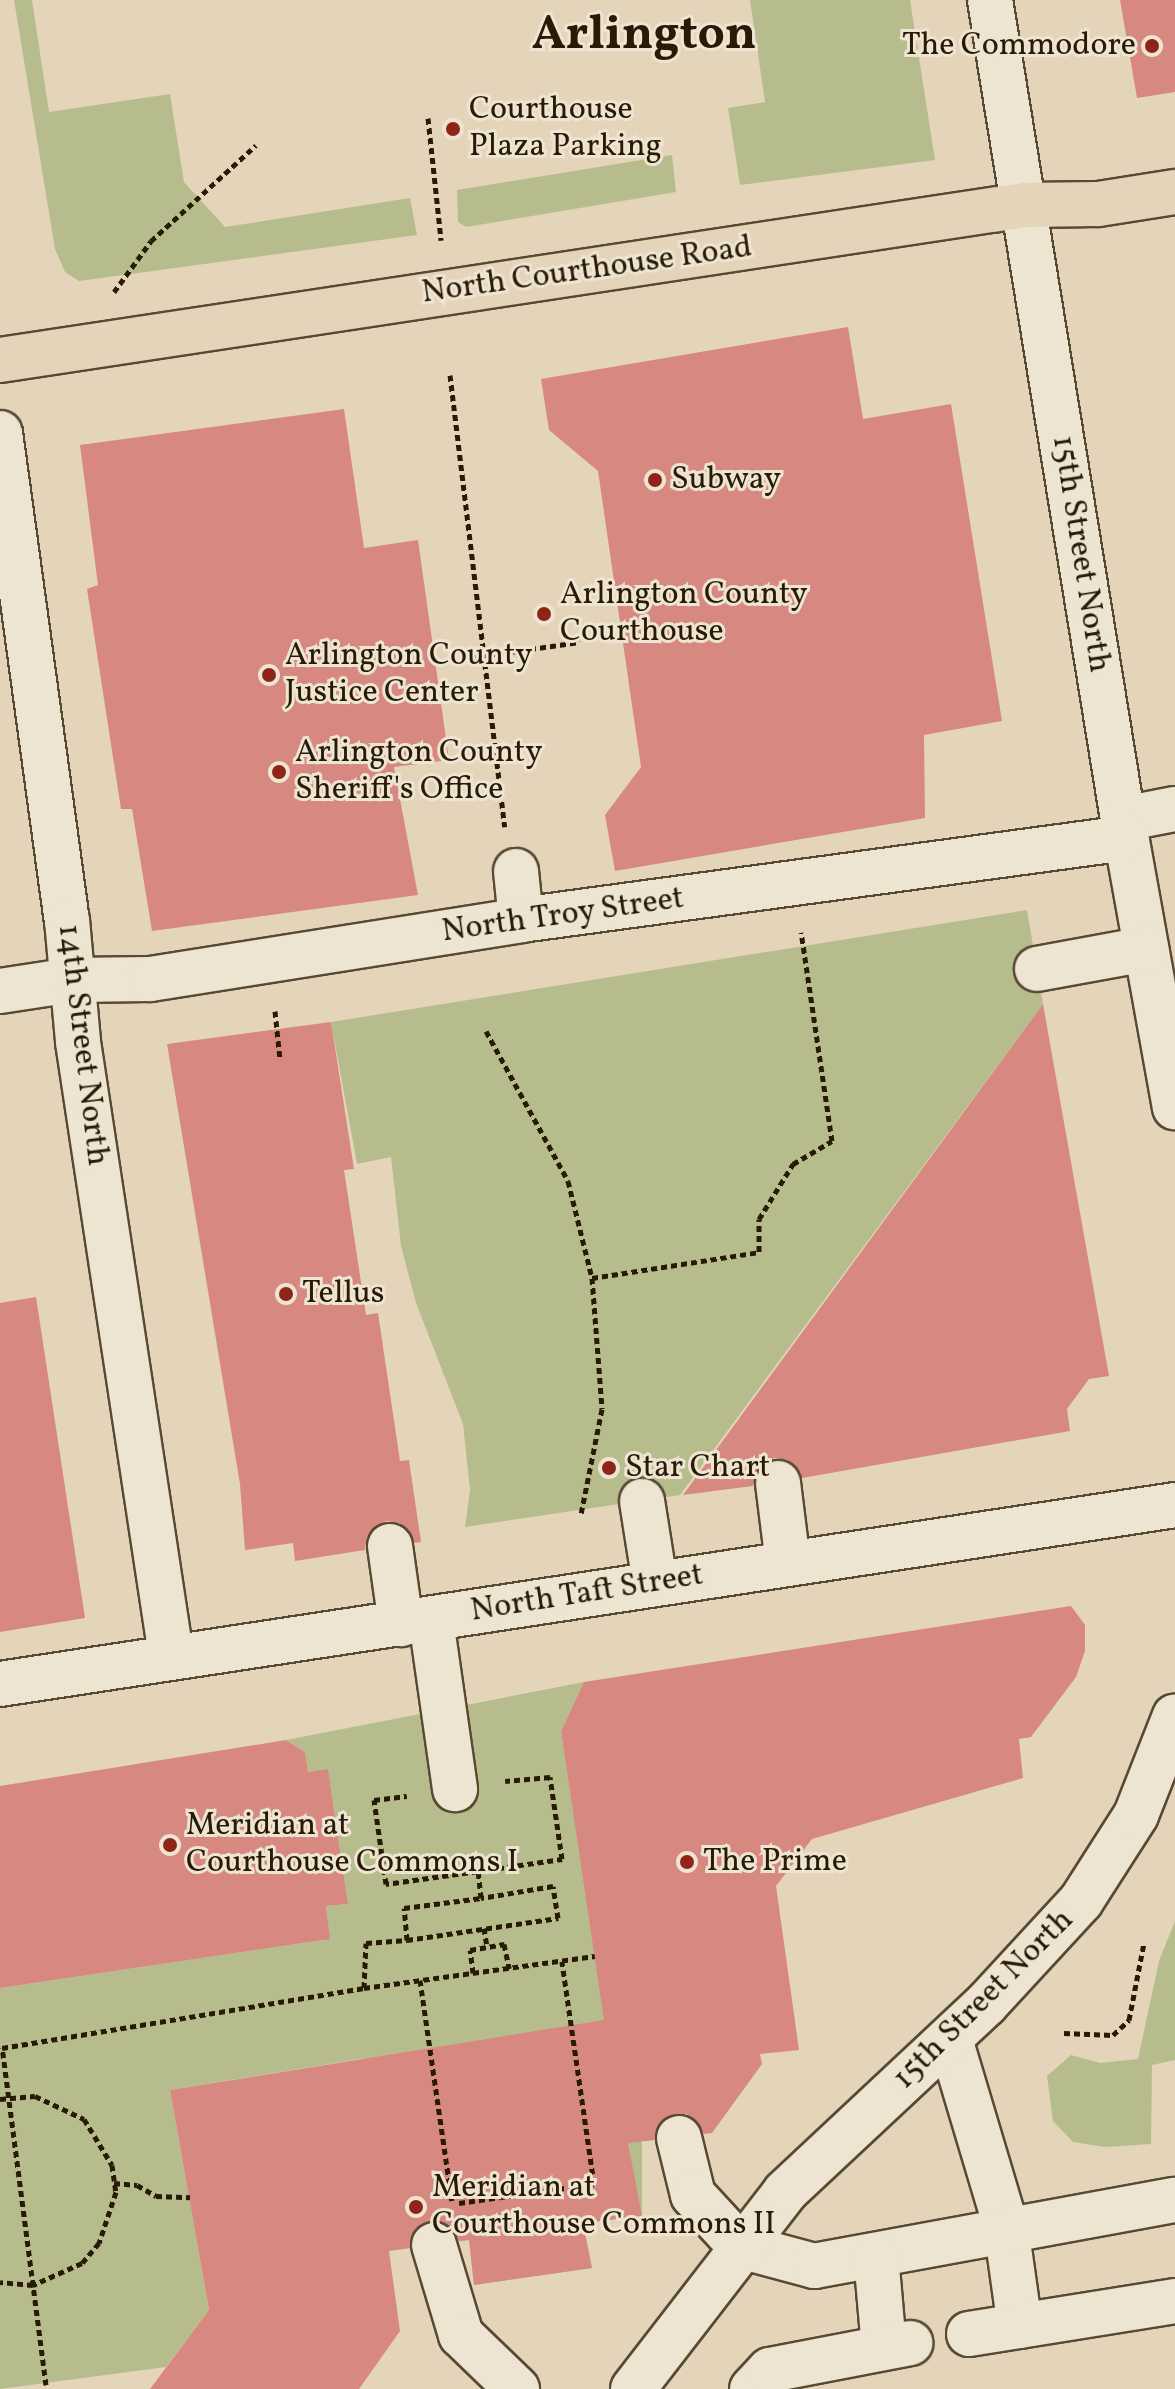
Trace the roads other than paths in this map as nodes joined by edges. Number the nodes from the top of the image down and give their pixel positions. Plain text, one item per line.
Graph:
1 (990, 0) edge
2 (1175, 192) edge
3 (1025, 205) junction
4 (0, 360) edge
5 (0, 433) edge
6 (1175, 809) edge
7 (1124, 828) junction
8 (511, 852) road end
9 (521, 920) junction
10 (1146, 949) junction
11 (1037, 969) dead end
12 (72, 980) junction
13 (0, 991) edge
14 (1175, 1107) edge
15 (778, 1483) dead end
16 (642, 1501) dead end
17 (1175, 1505) edge
18 (390, 1546) dead end
19 (788, 1563) junction
20 (655, 1583) junction
21 (416, 1622) junction
22 (171, 1655) junction
23 (0, 1684) edge
24 (1173, 1727) edge
25 (455, 1789) dead end
26 (950, 2039) junction
27 (679, 2138) dead end
28 (1175, 2200) edge
29 (1006, 2227) junction
30 (434, 2245) dead end
31 (740, 2246) junction
32 (876, 2256) junction
33 (1175, 2301) edge
34 (1020, 2326) junction
35 (969, 2334) dead end
36 (517, 2389) edge
37 (633, 2389) edge
38 (752, 2389) edge

1 - 3 street, 15th Street North
2 - 3 main road, North Courthouse Road
3 - 4 main road, North Courthouse Road
3 - 7 street, 15th Street North
5 - 12 street, 14th Street North
6 - 7 street, North Troy Street
7 - 9 street, North Troy Street
7 - 10 street, 15th Street North
8 - 9 street
9 - 12 street, North Troy Street
10 - 11 street
10 - 14 street, 15th Street North
12 - 13 street, North Troy Street
12 - 22 street, 14th Street North
15 - 19 street
16 - 20 street
17 - 19 street, North Taft Street
18 - 21 street
19 - 20 street, North Taft Street
20 - 21 street, North Taft Street
21 - 22 street, North Taft Street
21 - 25 street
22 - 23 street, North Taft Street
24 - 26 street, 15th Street North
26 - 29 street
26 - 31 street, 15th Street North
27 - 31 street
28 - 29 street
29 - 32 street
29 - 34 street
30 - 36 street
31 - 32 street
31 - 37 street
32 - 38 street
33 - 34 street
34 - 35 street

